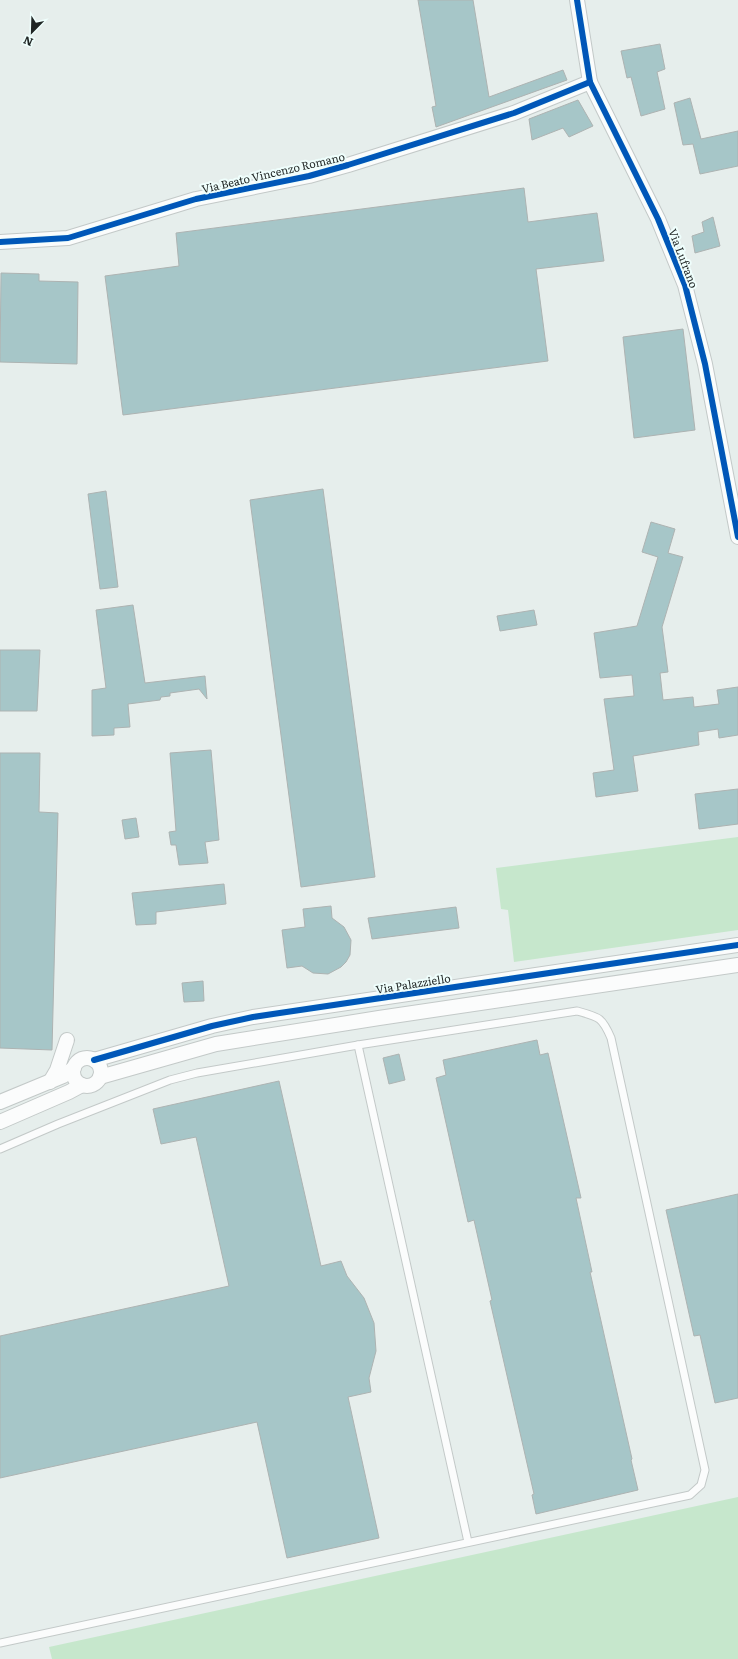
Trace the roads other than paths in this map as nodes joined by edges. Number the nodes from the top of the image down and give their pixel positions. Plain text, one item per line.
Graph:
1 (577, 0) edge
2 (590, 82) junction
3 (0, 242) edge
4 (738, 537) edge
5 (738, 945) edge
6 (738, 965) edge
7 (67, 1040) dead end
8 (358, 1045) junction
9 (83, 1062) junction
10 (100, 1077) junction
11 (50, 1082) junction
12 (82, 1085) junction
13 (0, 1102) edge
14 (0, 1122) edge
15 (0, 1150) edge
16 (468, 1542) junction
17 (0, 1643) edge

1 - 2 street, Via Lufrano
2 - 3 street, Via Beato Vincenzo Romano
2 - 4 street, Via Lufrano
5 - 9 street, Via Palazziello
6 - 10 street
7 - 11 street
8 - 15 lane
8 - 16 lane
8 - 16 lane
9 - 10 street
9 - 11 street, Via Palazziello
9 - 12 street
10 - 12 street
11 - 13 street, Via Palazziello
12 - 14 street
16 - 17 lane

